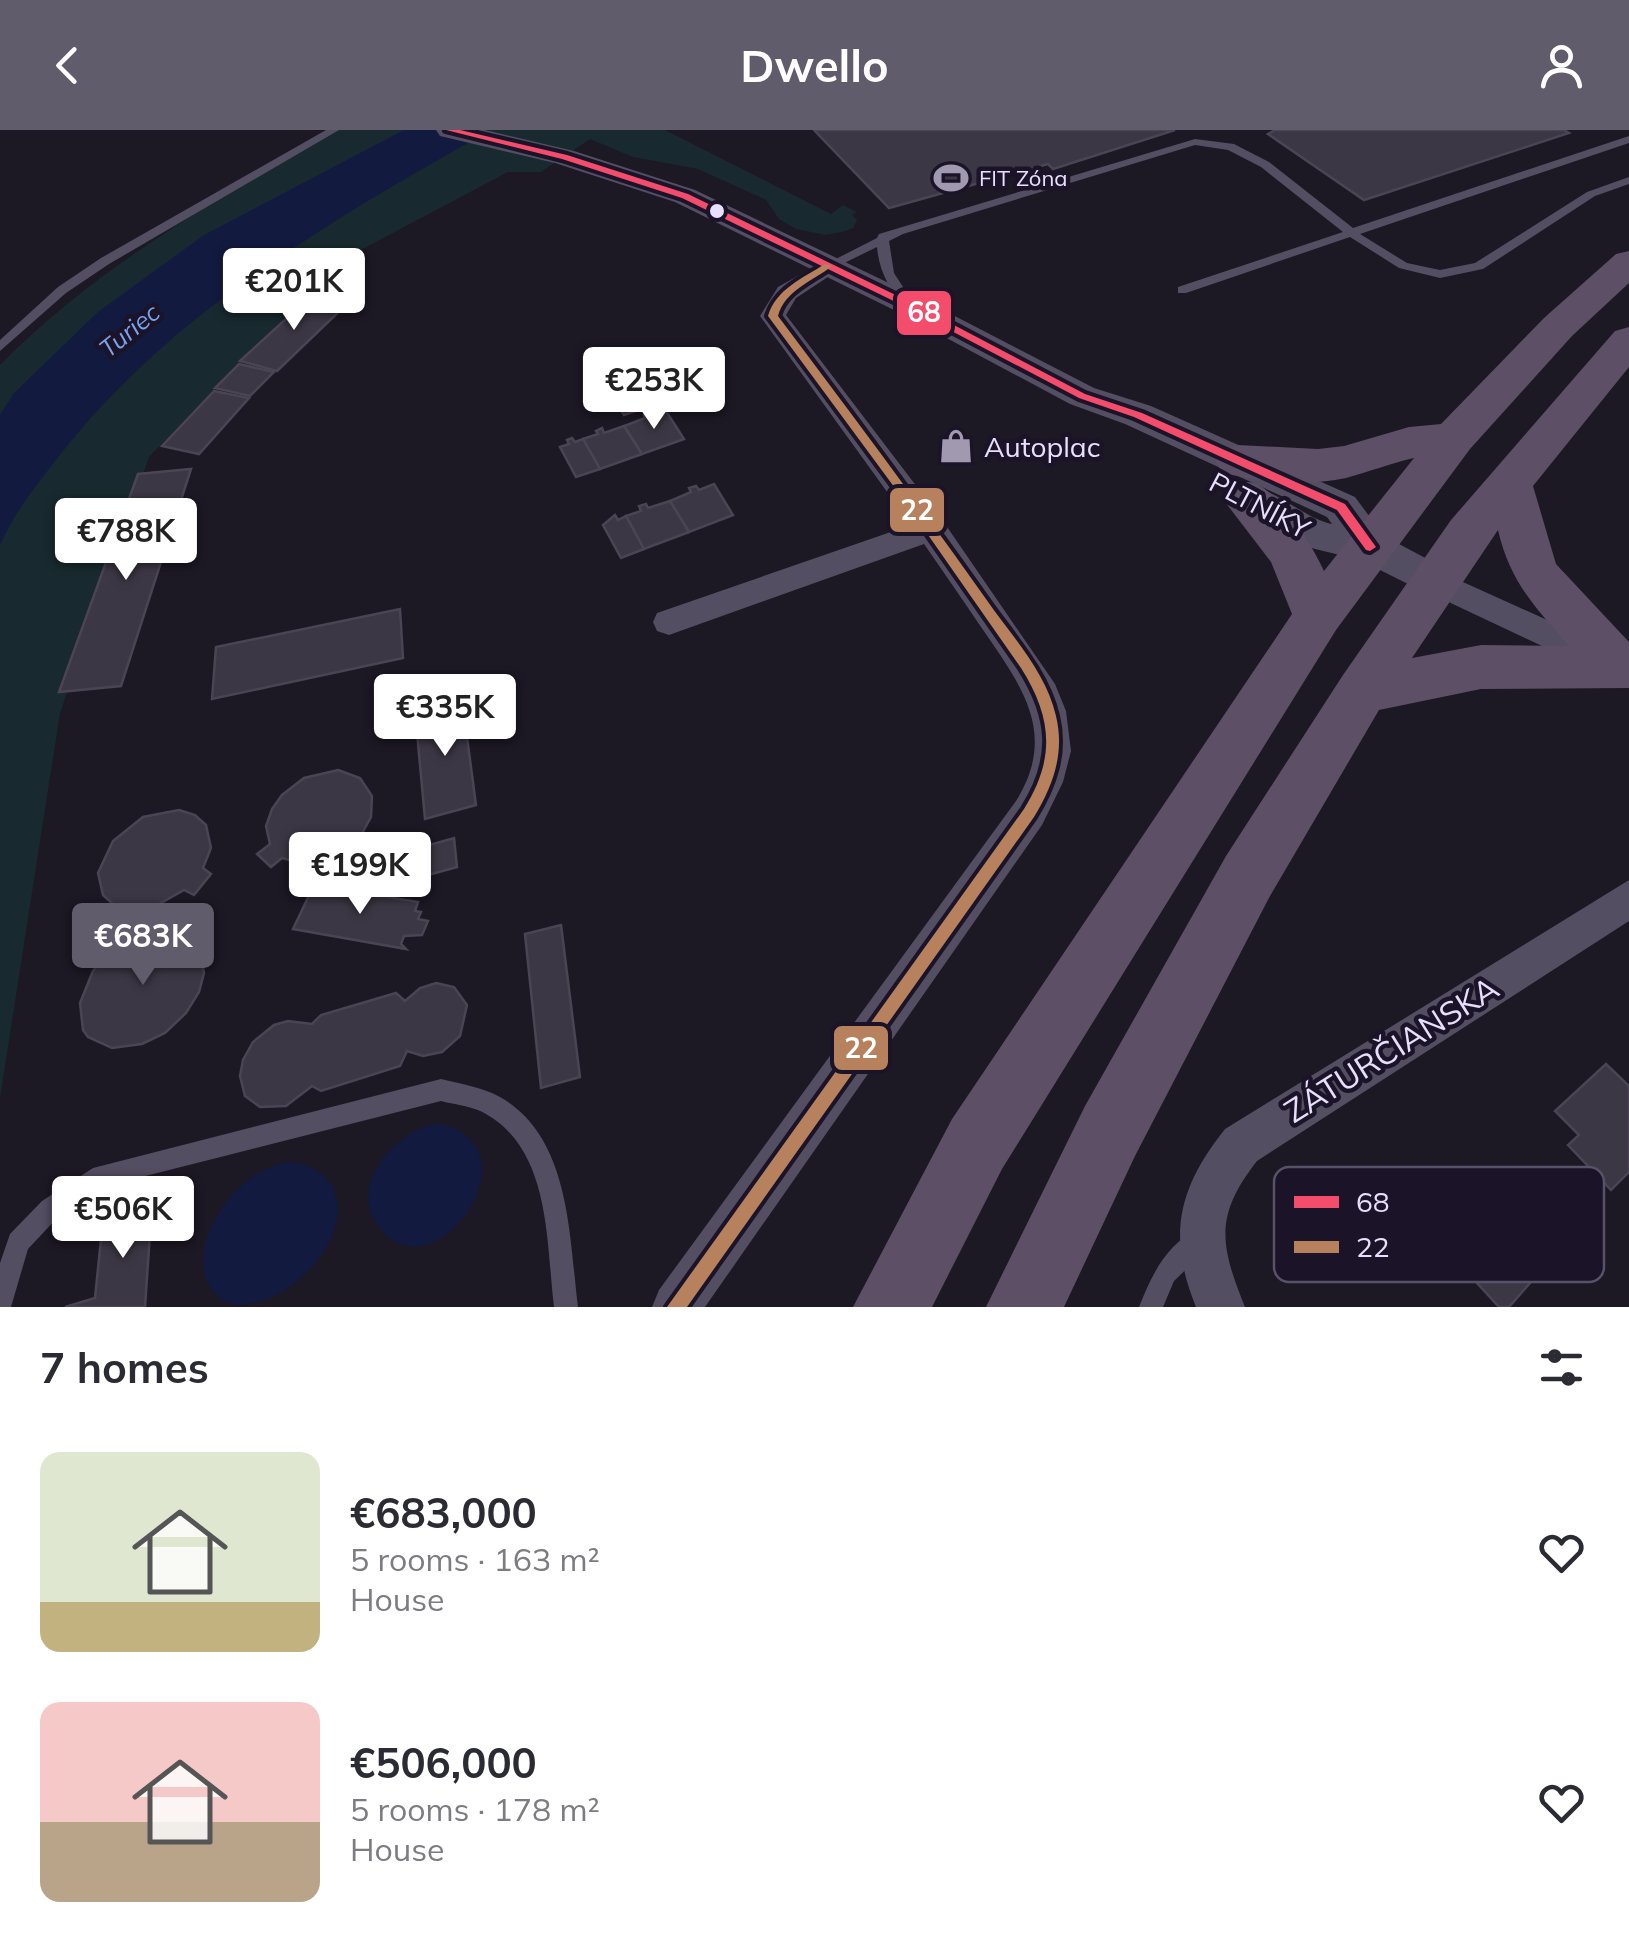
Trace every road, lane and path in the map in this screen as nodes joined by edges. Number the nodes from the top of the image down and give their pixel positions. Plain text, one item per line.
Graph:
1 (334, 130) edge
2 (450, 130) edge
3 (1629, 139) edge
4 (1629, 180) edge
5 (1354, 234) junction
6 (883, 237) junction
7 (1629, 262) edge
8 (828, 266) junction
9 (1182, 290) dead end
10 (909, 305) junction
11 (1629, 340) edge
12 (0, 347) edge
13 (1454, 438) junction
14 (1242, 480) junction
15 (1508, 482) junction
16 (932, 529) junction
17 (1370, 547) junction
18 (1432, 580) junction
19 (1318, 616) junction
20 (670, 622) dead end
21 (1625, 671) edge
22 (1362, 691) junction
23 (1629, 898) edge
24 (1202, 1238) junction
25 (0, 1304) edge
26 (566, 1307) edge
27 (676, 1307) edge
28 (891, 1307) edge
29 (1024, 1307) edge
30 (1151, 1307) edge
31 (1222, 1307) edge

1 - 12 lane
2 - 8 street, PLTNÍKY
3 - 5 lane
4 - 5 lane
5 - 6 lane
5 - 9 lane
6 - 8 lane
6 - 10 lane
7 - 13 main road
8 - 10 street, PLTNÍKY
8 - 16 street
10 - 14 street, PLTNÍKY
11 - 15 main road
13 - 14 main road
13 - 17 main road
14 - 17 street, PLTNÍKY
14 - 19 main road
15 - 18 main road
15 - 21 main road
16 - 20 street
16 - 27 street
17 - 18 street, PLTNÍKY
17 - 19 main road
18 - 21 street
18 - 22 main road
19 - 28 main road
21 - 22 main road
22 - 29 main road
23 - 24 street, ZÁTURČIANSKA
24 - 30 lane
24 - 31 street
25 - 26 lane

